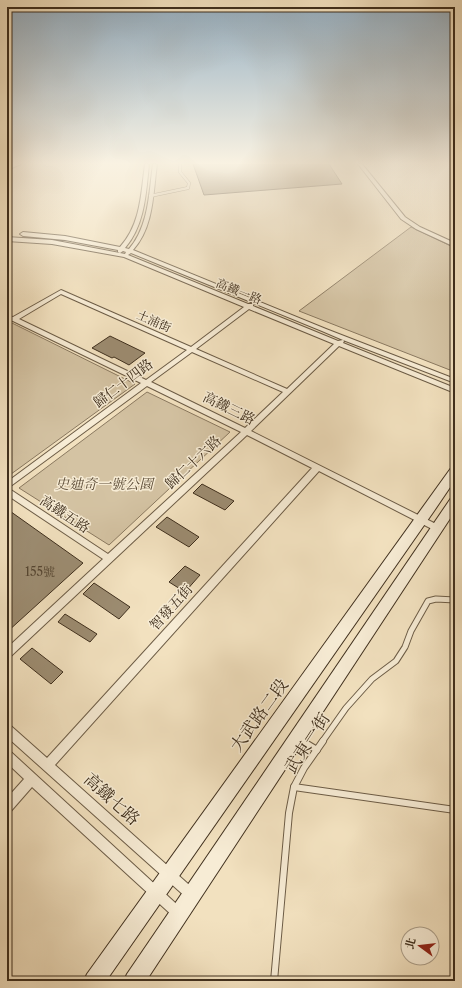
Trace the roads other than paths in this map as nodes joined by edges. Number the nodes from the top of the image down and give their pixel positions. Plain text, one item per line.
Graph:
1 (140, 210) edge
2 (148, 210) edge
3 (397, 210) edge
4 (399, 210) edge
5 (7, 233) edge
6 (7, 239) edge
7 (455, 240) edge
8 (455, 245) edge
9 (123, 248) junction
10 (131, 250) junction
11 (117, 254) junction
12 (125, 256) junction
13 (255, 302) junction
14 (247, 307) junction
15 (10, 318) edge
16 (341, 340) junction
17 (191, 349) junction
18 (455, 381) edge
19 (145, 382) junction
20 (455, 391) edge
21 (288, 392) junction
22 (246, 431) junction
23 (317, 468) junction
24 (455, 471) edge
25 (7, 486) edge
26 (7, 491) edge
27 (455, 501) edge
28 (422, 520) junction
29 (437, 528) junction
30 (108, 558) junction
31 (455, 600) edge
32 (7, 654) edge
33 (7, 730) edge
34 (297, 738) junction
35 (317, 750) junction
36 (7, 756) edge
37 (48, 765) junction
38 (32, 779) junction
39 (294, 788) junction
40 (7, 807) edge
41 (455, 810) edge
42 (169, 873) junction
43 (156, 892) junction
44 (192, 895) junction
45 (179, 914) junction
46 (94, 981) edge
47 (134, 981) edge
48 (274, 981) edge

1 - 9 street
2 - 10 street
3 - 8 street
4 - 7 street
5 - 9 street, 高鐵一路
6 - 11 street, 高鐵一路
9 - 10 street, 高鐵一路
9 - 11 street
10 - 12 street
10 - 13 street, 高鐵一路
11 - 12 street, 高鐵一路
12 - 14 street, 高鐵一路
13 - 14 street, 歸仁十四路
13 - 16 street, 高鐵一路
14 - 16 street, 高鐵一路
14 - 17 street, 歸仁十四路
15 - 17 street, 土浦街
15 - 19 street, 高鐵三路
16 - 18 street, 高鐵一路
16 - 20 street, 高鐵一路
16 - 21 street, 歸仁十六路
17 - 19 street, 歸仁十四路
17 - 21 street, 土浦街
19 - 22 street, 高鐵三路
19 - 25 street, 歸仁十四路
21 - 22 street, 歸仁十六路
22 - 23 street, 高鐵三路
22 - 30 street, 歸仁十六路
23 - 28 street, 高鐵三路
23 - 37 street, 智發五街
24 - 28 street, 大武路二段
26 - 30 street, 高鐵五路
27 - 29 street
28 - 29 street, 高鐵三路
28 - 42 street, 大武路二段
29 - 34 street
30 - 32 street, 歸仁十六路
31 - 35 lane, 武東一街
33 - 37 street, 高鐵七路
34 - 35 lane
34 - 44 street
35 - 39 lane, 武東一街
36 - 38 street
37 - 42 street, 高鐵七路
38 - 40 street
38 - 43 street
39 - 41 lane
39 - 48 lane, 武東一街
42 - 43 street, 大武路二段
42 - 44 street, 高鐵七路
43 - 45 street
43 - 46 street, 大武路二段
44 - 45 street
45 - 47 street

